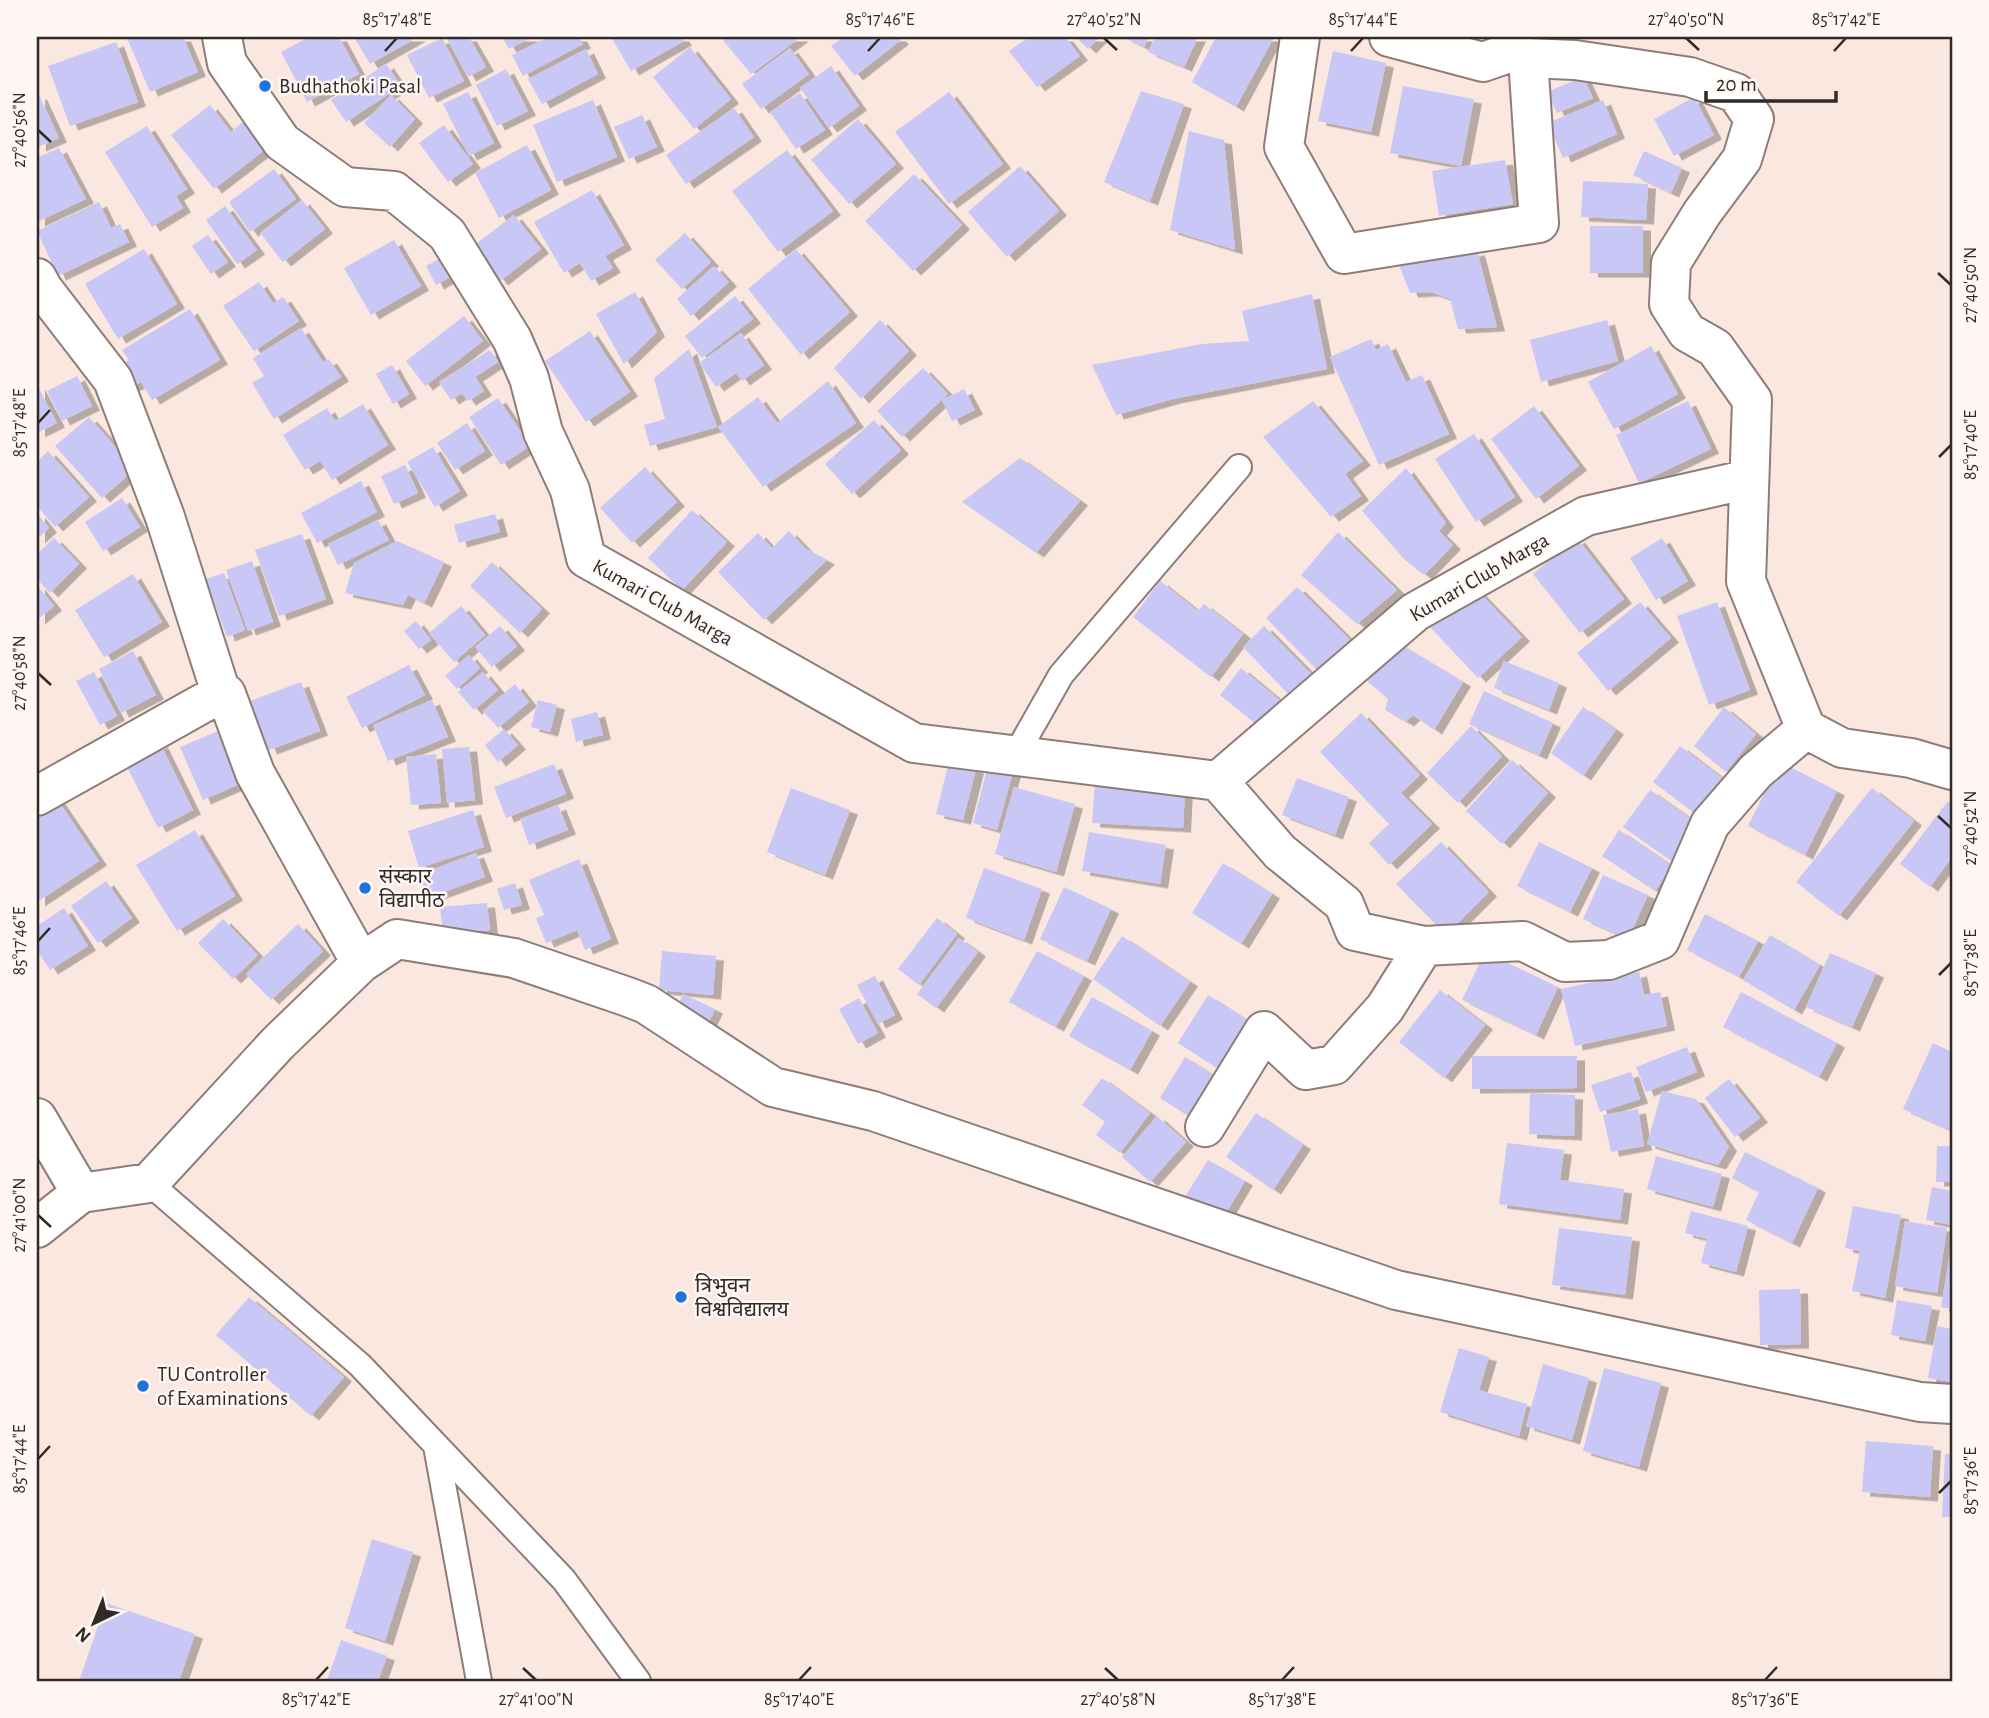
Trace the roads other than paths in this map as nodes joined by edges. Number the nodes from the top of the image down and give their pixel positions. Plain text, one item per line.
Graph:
1 (222, 37) edge
2 (1300, 37) edge
3 (1389, 37) edge
4 (1517, 49) edge
5 (37, 278) edge
6 (1239, 467) dead end
7 (1749, 479) junction
8 (221, 694) junction
9 (1806, 729) junction
10 (1016, 756) junction
11 (1952, 769) edge
12 (1218, 781) junction
13 (37, 796) edge
14 (1424, 946) junction
15 (361, 963) junction
16 (37, 1118) edge
17 (1205, 1127) dead end
18 (149, 1183) junction
19 (81, 1192) junction
20 (37, 1228) edge
21 (1952, 1404) edge
22 (436, 1446) junction
23 (479, 1681) edge
24 (638, 1681) edge

1 - 10 street, Kumari Club Marga
2 - 4 street
3 - 4 street
4 - 7 street
5 - 8 street
6 - 10 lane
7 - 9 street
7 - 12 street, Kumari Club Marga
8 - 13 street
8 - 15 street
9 - 11 street
9 - 14 street
10 - 12 street, Kumari Club Marga
12 - 14 street
14 - 17 street
15 - 18 street
15 - 21 street
16 - 19 street
18 - 19 street
18 - 22 lane
19 - 20 street
22 - 23 lane
22 - 24 lane

